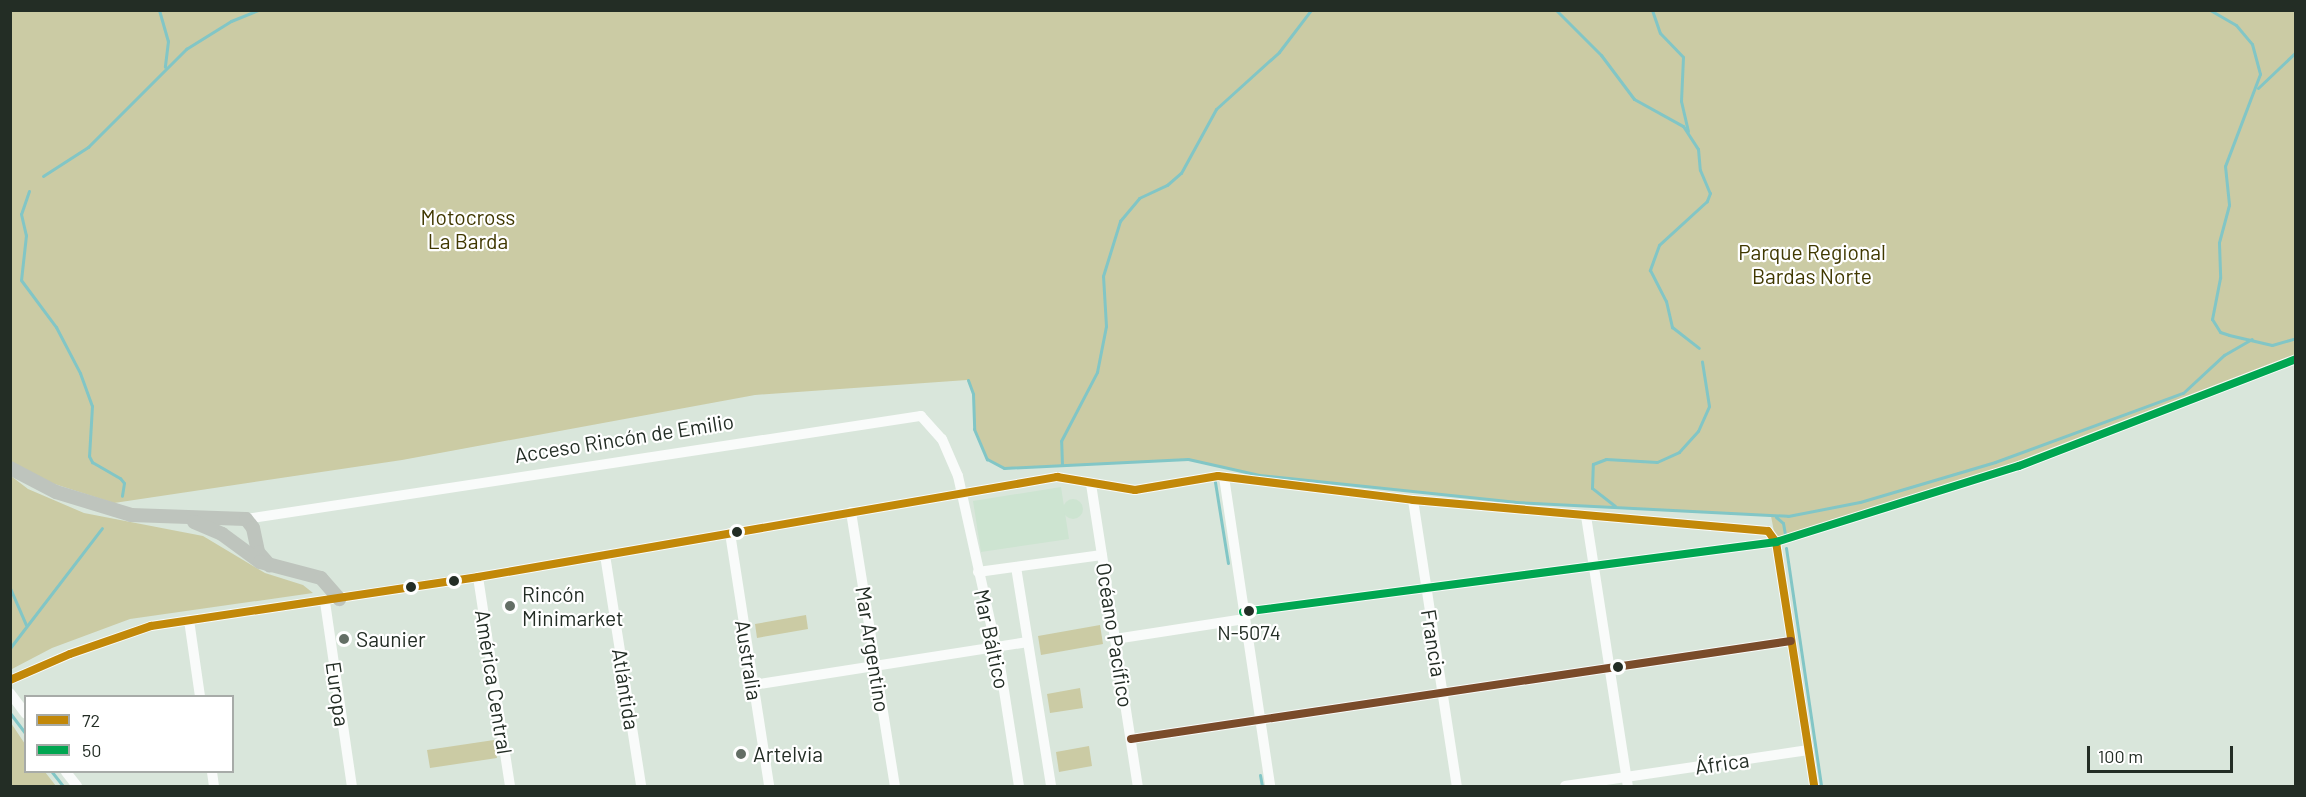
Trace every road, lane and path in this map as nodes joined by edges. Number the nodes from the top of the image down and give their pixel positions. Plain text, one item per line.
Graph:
1 (2295, 359) edge
2 (10, 468) edge
3 (1224, 477) junction
4 (1091, 484) junction
5 (962, 493) junction
6 (1413, 500) junction
7 (851, 512) junction
8 (1586, 516) junction
9 (186, 519) junction
10 (246, 519) junction
11 (730, 533) junction
12 (1776, 542) junction
13 (605, 555) junction
14 (1102, 555) junction
15 (1594, 565) junction
16 (270, 566) junction
17 (1016, 567) junction
18 (978, 572) junction
19 (478, 577) junction
20 (1426, 588) junction
21 (332, 600) junction
22 (1244, 615) junction
23 (189, 620) junction
24 (1115, 639) junction
25 (1791, 640) junction
26 (1028, 642) junction
27 (995, 647) junction
28 (876, 666) junction
29 (1610, 667) junction
30 (10, 680) edge
31 (753, 685) junction
32 (1442, 692) junction
33 (10, 693) edge
34 (200, 695) edge
35 (24, 711) edge
36 (1260, 718) junction
37 (1131, 739) junction
38 (1808, 750) junction
39 (67, 773) edge
40 (1628, 782) edge
41 (77, 786) edge
42 (352, 786) edge
43 (510, 786) edge
44 (641, 786) edge
45 (769, 786) edge
46 (895, 786) edge
47 (1019, 786) edge
48 (1051, 786) edge
49 (1138, 786) edge
50 (1270, 786) edge
51 (1457, 786) edge
52 (1565, 786) edge
53 (1814, 786) edge

1 - 12 street
2 - 9 main road, Acceso Rincón de Emilio
3 - 4 street
3 - 6 street
3 - 22 street
4 - 5 street
4 - 14 street, Océano Pacífico
5 - 7 street
5 - 10 street, Acceso Rincón de Emilio
5 - 18 street, Mar Báltico
6 - 8 street
6 - 20 street, Francia
7 - 11 street
7 - 28 street, Mar Argentino
8 - 12 street
8 - 15 street
9 - 10 main road, Acceso Rincón de Emilio
9 - 16 main road, Acceso Rincón de Emilio
10 - 16 main road
11 - 13 street
11 - 31 street, Australia
12 - 15 street
12 - 25 street
13 - 19 street
13 - 44 street, Atlántida
14 - 17 street
14 - 24 street, Océano Pacífico
15 - 20 street
15 - 29 street
16 - 21 main road, Acceso Rincón de Emilio
17 - 18 street
17 - 26 street, Mar Báltico
18 - 27 street, Mar Báltico
19 - 21 street
19 - 43 street, América Central
20 - 22 street
20 - 32 street, Francia
21 - 23 street
21 - 42 street, Europa
22 - 24 street
22 - 36 street
23 - 30 street
23 - 34 street
24 - 37 street, Océano Pacífico
25 - 29 street
25 - 38 street
26 - 27 street
26 - 48 street, Mar Báltico
27 - 28 street
27 - 47 street, Mar Báltico
28 - 31 street
28 - 46 street, Mar Argentino
29 - 32 street
29 - 40 street
31 - 45 street, Australia
32 - 36 street
32 - 51 street, Francia
33 - 35 street
36 - 37 street
36 - 50 street
37 - 49 street, Océano Pacífico
38 - 40 street, África
38 - 53 street
39 - 41 street
40 - 52 street, África

